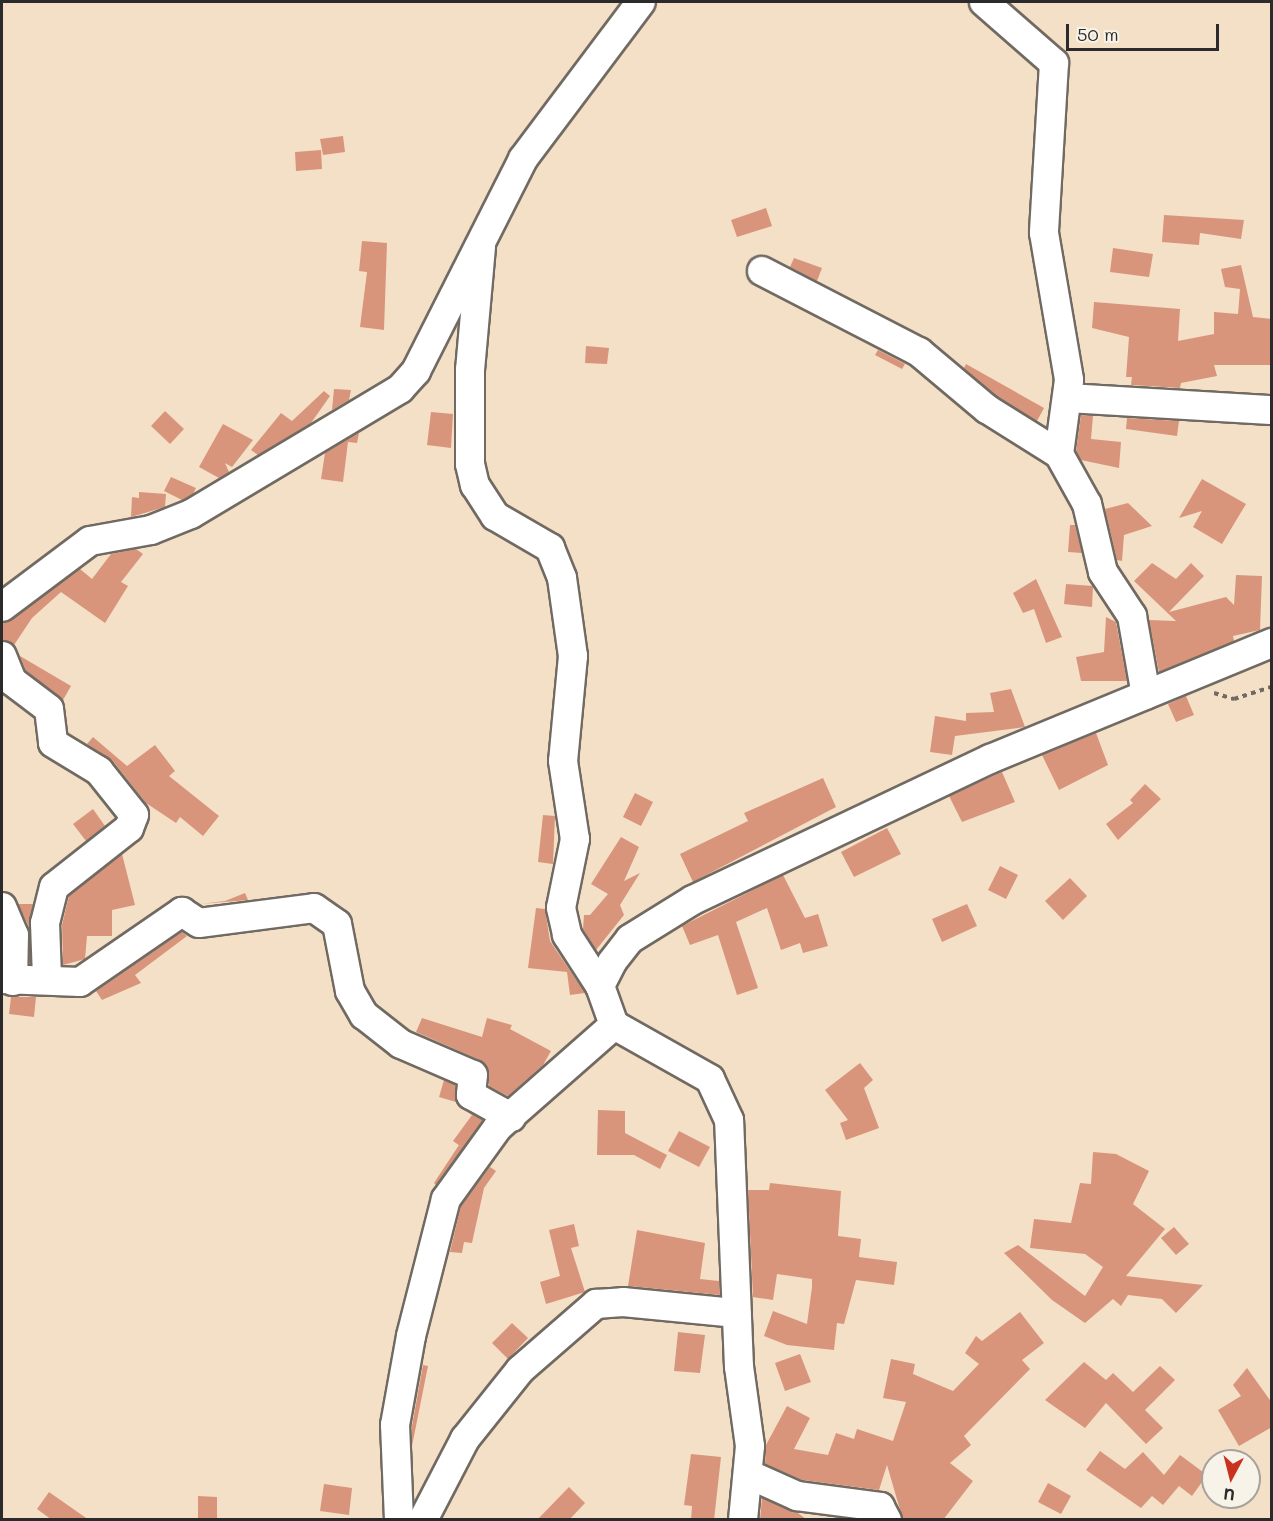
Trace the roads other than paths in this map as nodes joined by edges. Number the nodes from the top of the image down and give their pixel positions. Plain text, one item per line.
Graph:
1 (641, 2) edge
2 (984, 2) edge
3 (482, 236) junction
4 (762, 271) dead end
5 (1069, 398) junction
6 (1272, 410) edge
7 (1059, 454) junction
8 (2, 607) edge
9 (1272, 643) edge
10 (2, 656) edge
11 (1146, 695) junction
12 (2, 908) edge
13 (47, 978) junction
14 (7, 980) edge
15 (600, 986) junction
16 (614, 1025) junction
17 (511, 1117) junction
18 (736, 1313) junction
19 (748, 1474) junction
20 (399, 1520) edge
21 (423, 1520) edge
22 (743, 1520) edge
23 (887, 1520) edge

1 - 3 street
2 - 5 street
3 - 8 street
3 - 15 street
4 - 7 street
5 - 6 street
5 - 7 street
7 - 11 street
9 - 11 street
10 - 13 street
11 - 15 street
12 - 14 street
13 - 14 street
13 - 17 street
15 - 16 street
16 - 17 street
16 - 18 street
17 - 20 street
18 - 19 street
18 - 21 street
19 - 22 street
19 - 23 street

